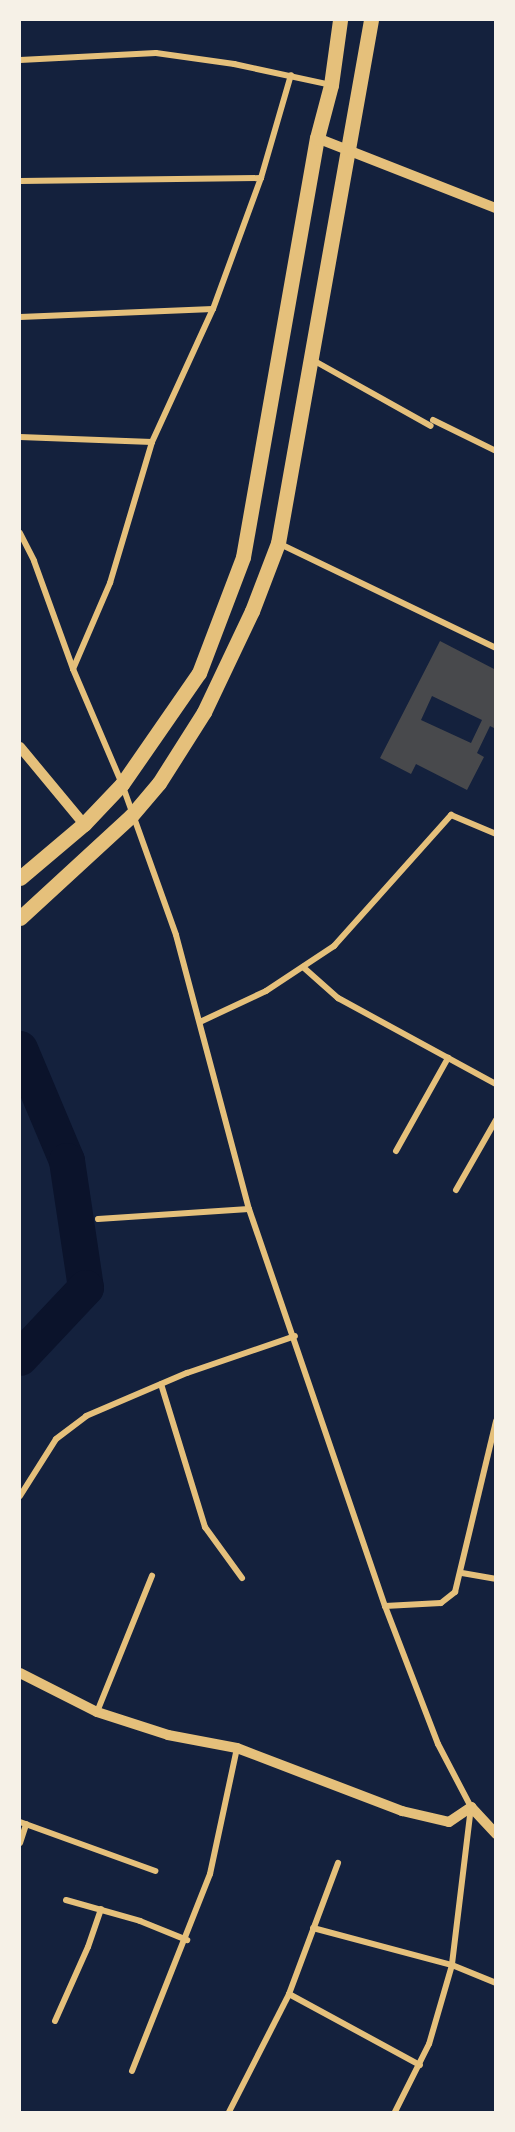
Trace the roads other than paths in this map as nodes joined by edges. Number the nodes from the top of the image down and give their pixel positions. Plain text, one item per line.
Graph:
1 (340, 20) edge
2 (371, 20) edge
3 (20, 60) edge
4 (291, 75) junction
5 (332, 85) junction
6 (317, 138) junction
7 (347, 151) junction
8 (261, 178) junction
9 (20, 181) edge
10 (495, 208) edge
11 (213, 309) junction
12 (20, 317) edge
13 (311, 359) junction
14 (20, 437) edge
15 (152, 442) junction
16 (495, 452) edge
17 (20, 533) edge
18 (278, 543) junction
19 (495, 648) edge
20 (73, 669) junction
21 (20, 747) edge
22 (122, 784) junction
23 (131, 816) junction
24 (84, 824) junction
25 (495, 834) edge
26 (20, 878) edge
27 (20, 918) edge
28 (303, 967) junction
29 (202, 1022) junction
30 (448, 1058) junction
31 (495, 1084) edge
32 (495, 1120) edge
33 (396, 1151) dead end
34 (456, 1190) dead end
35 (249, 1209) junction
36 (98, 1219) dead end
37 (296, 1336) junction
38 (161, 1384) junction
39 (495, 1421) edge
40 (20, 1496) edge
41 (462, 1573) junction
42 (152, 1576) dead end
43 (242, 1578) dead end
44 (495, 1579) edge
45 (385, 1606) junction
46 (20, 1673) edge
47 (97, 1712) junction
48 (237, 1748) junction
49 (471, 1808) junction
50 (23, 1823) edge
51 (495, 1834) edge
52 (20, 1843) edge
53 (338, 1863) dead end
54 (155, 1871) dead end
55 (66, 1900) dead end
56 (101, 1909) junction
57 (313, 1928) junction
58 (187, 1940) junction
59 (452, 1965) junction
60 (495, 1983) edge
61 (289, 1994) junction
62 (55, 2021) dead end
63 (420, 2065) junction
64 (132, 2072) dead end
65 (229, 2112) edge
66 (395, 2112) edge

1 - 5 main road
2 - 7 main road
3 - 4 street
4 - 5 street
4 - 8 street
5 - 6 main road
6 - 7 street
6 - 22 main road
7 - 10 street
7 - 13 main road
8 - 9 street
8 - 11 street
11 - 12 street
11 - 15 street
13 - 16 street
13 - 18 main road
14 - 15 street
15 - 20 street
17 - 20 street
18 - 19 street
18 - 23 main road
20 - 22 street
21 - 24 street
22 - 23 street
22 - 24 main road
23 - 27 main road
23 - 29 street
24 - 26 main road
25 - 28 street
28 - 29 street
28 - 30 street
29 - 35 street
30 - 31 street
30 - 33 street
32 - 34 street
35 - 36 street
35 - 37 street
37 - 38 street
37 - 45 street
38 - 40 street
38 - 43 street
39 - 41 street
41 - 44 street
41 - 45 street
42 - 47 street
45 - 49 street
46 - 47 street
47 - 48 street
48 - 49 street
48 - 58 street
49 - 51 street
49 - 59 street
50 - 52 street
50 - 54 street
53 - 57 street
55 - 56 street
56 - 58 street
56 - 62 street
57 - 59 street
57 - 61 street
58 - 64 street
59 - 60 street
59 - 63 street
61 - 63 street
61 - 65 street
63 - 66 street

